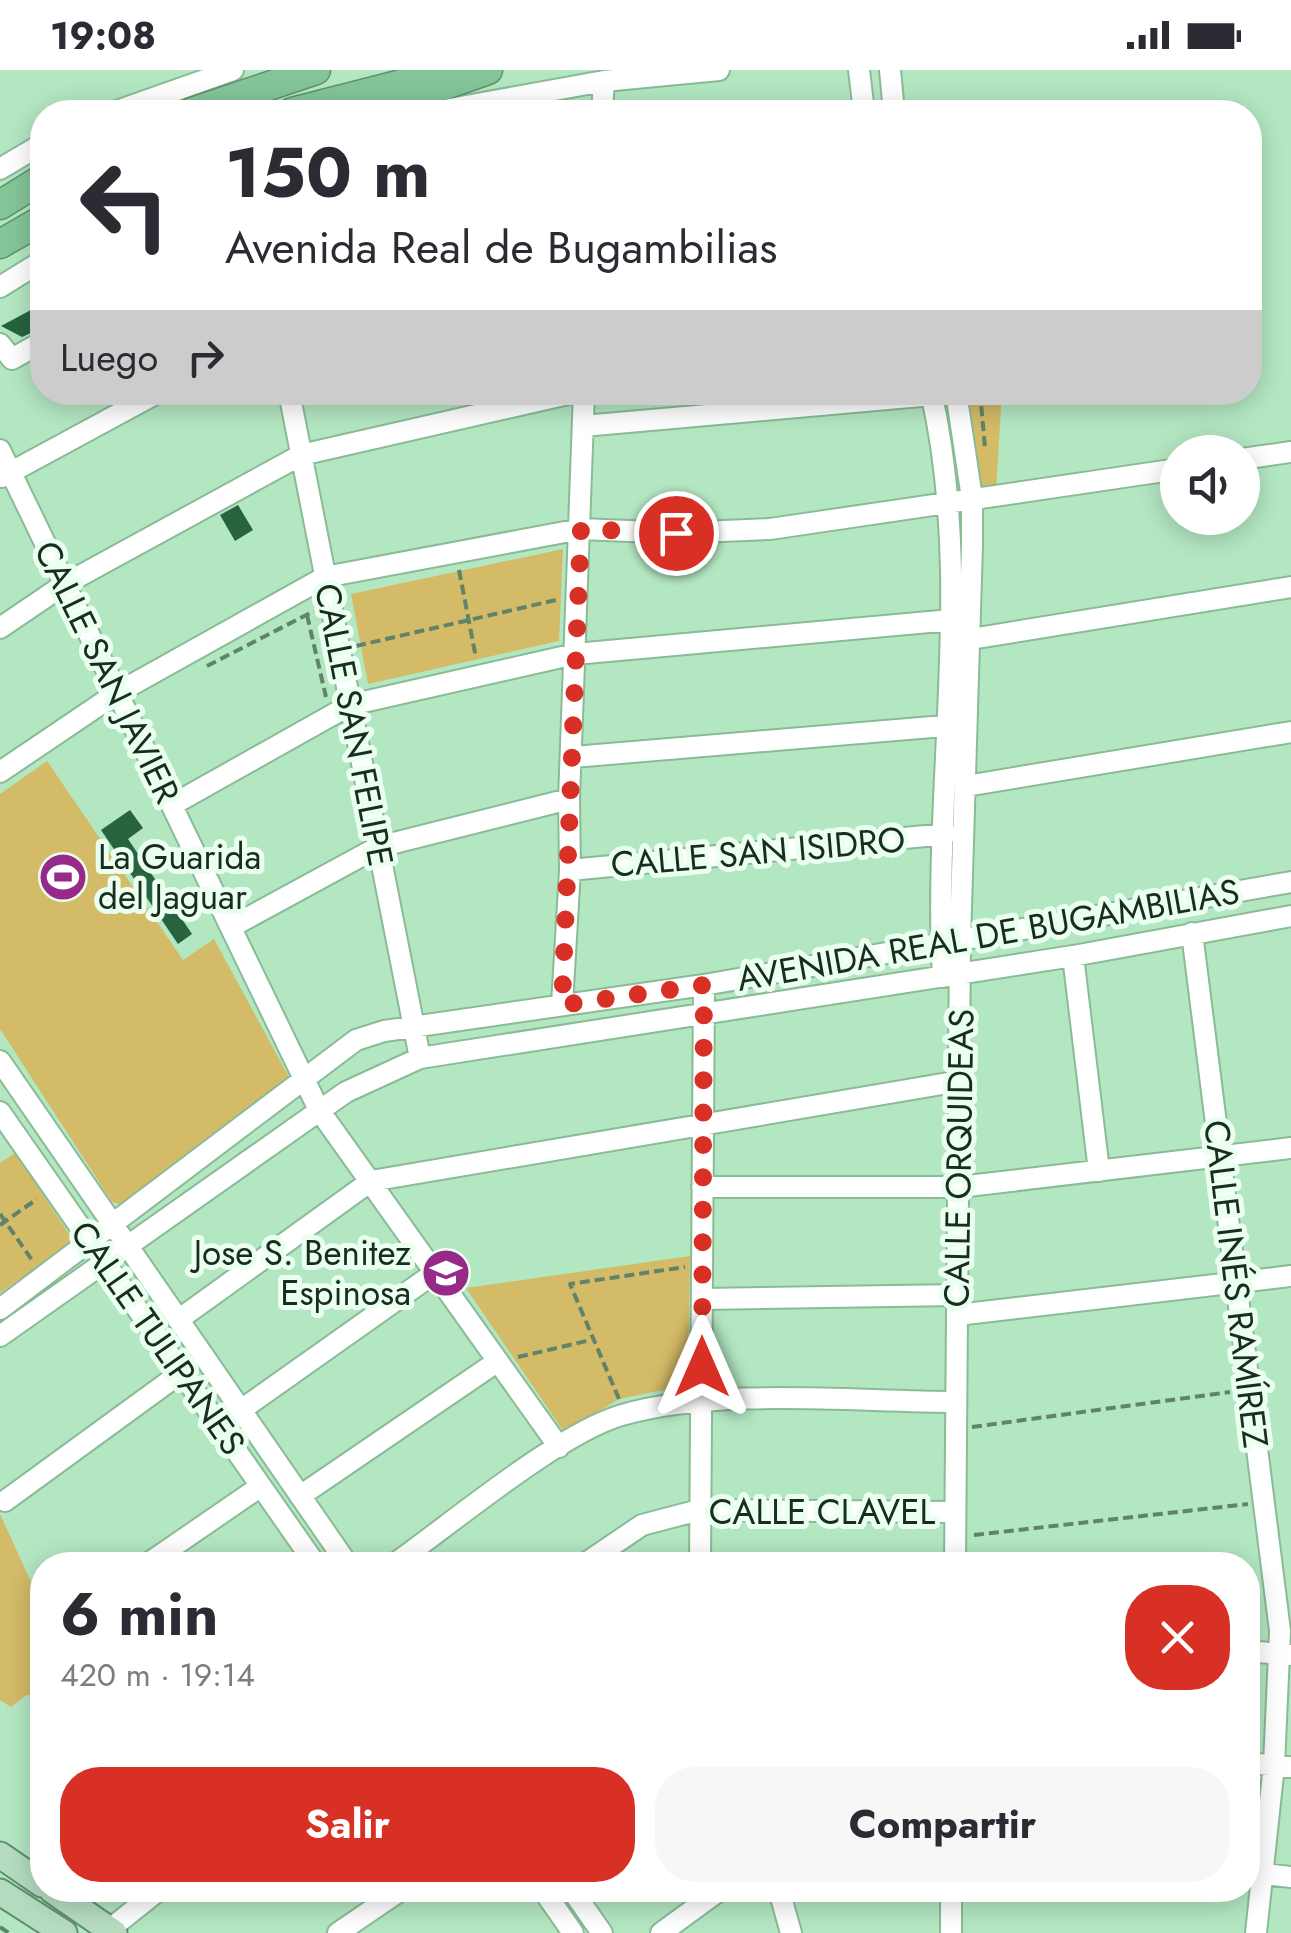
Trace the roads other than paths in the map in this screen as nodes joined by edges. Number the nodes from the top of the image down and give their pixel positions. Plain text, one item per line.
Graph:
1 (233, 70) edge
2 (316, 70) edge
3 (456, 70) edge
4 (488, 70) edge
5 (719, 70) edge
6 (859, 70) edge
7 (890, 70) edge
8 (604, 81) junction
9 (148, 100) edge
10 (227, 100) edge
11 (339, 100) edge
12 (402, 100) edge
13 (499, 100) edge
14 (603, 100) edge
15 (863, 100) edge
16 (893, 100) edge
17 (30, 151) edge
18 (0, 169) edge
19 (30, 186) edge
20 (0, 205) edge
21 (30, 227) edge
22 (0, 244) edge
23 (30, 268) edge
24 (0, 287) edge
25 (0, 344) edge
26 (30, 349) edge
27 (135, 405) edge
28 (291, 405) edge
29 (522, 405) edge
30 (581, 405) edge
31 (811, 405) edge
32 (933, 405) edge
33 (958, 405) edge
34 (583, 426) junction
35 (0, 450) edge
36 (1291, 452) edge
37 (301, 455) junction
38 (1260, 456) edge
39 (1160, 471) edge
40 (5, 474) edge
41 (972, 498) junction
42 (949, 501) junction
43 (581, 529) junction
44 (325, 577) junction
45 (65, 584) junction
46 (1291, 587) edge
47 (951, 620) junction
48 (0, 628) edge
49 (972, 639) junction
50 (575, 654) junction
51 (117, 693) junction
52 (350, 705) junction
53 (958, 725) junction
54 (1291, 732) edge
55 (573, 757) junction
56 (0, 772) edge
57 (966, 786) junction
58 (569, 799) junction
59 (172, 805) junction
60 (946, 834) junction
61 (378, 847) junction
62 (570, 870) junction
63 (1291, 882) edge
64 (1291, 916) edge
65 (231, 927) junction
66 (1192, 933) junction
67 (950, 942) junction
68 (1073, 956) junction
69 (952, 975) junction
70 (704, 985) junction
71 (562, 1005) junction
72 (704, 1016) junction
73 (414, 1028) junction
74 (420, 1058) junction
75 (0, 1061) edge
76 (960, 1081) junction
77 (306, 1082) junction
78 (319, 1110) junction
79 (0, 1112) edge
80 (700, 1124) junction
81 (1291, 1148) edge
82 (1220, 1156) junction
83 (1099, 1171) junction
84 (371, 1180) junction
85 (702, 1187) junction
86 (959, 1187) junction
87 (114, 1227) junction
88 (92, 1244) junction
89 (129, 1248) junction
90 (106, 1264) junction
91 (436, 1272) junction
92 (1291, 1276) edge
93 (1236, 1282) junction
94 (703, 1299) junction
95 (958, 1305) junction
96 (0, 1309) edge
97 (178, 1320) junction
98 (0, 1336) edge
99 (498, 1361) junction
100 (182, 1372) junction
101 (702, 1401) junction
102 (956, 1402) junction
103 (241, 1410) junction
104 (559, 1447) junction
105 (262, 1486) junction
106 (300, 1496) junction
107 (4, 1501) dead end
108 (699, 1510) junction
109 (955, 1512) junction
110 (165, 1552) edge
111 (307, 1552) edge
112 (339, 1552) edge
113 (411, 1552) edge
114 (603, 1552) edge
115 (700, 1552) edge
116 (954, 1552) edge
117 (1286, 1630) edge
118 (1260, 1652) edge
119 (1286, 1655) edge
120 (1282, 1766) edge
121 (1260, 1853) edge
122 (0, 1855) edge
123 (30, 1870) edge
124 (1260, 1873) edge
125 (1291, 1876) edge
126 (0, 1892) edge
127 (68, 1902) edge
128 (145, 1902) edge
129 (383, 1902) edge
130 (551, 1902) edge
131 (580, 1902) edge
132 (704, 1902) edge
133 (782, 1902) edge
134 (951, 1902) edge
135 (1255, 1902) edge
136 (596, 1925) edge
137 (109, 1932) edge
138 (571, 1932) edge
139 (64, 1933) edge
140 (338, 1933) edge
141 (661, 1933) edge
142 (791, 1933) edge
143 (950, 1933) edge
144 (1256, 1933) edge

1 - 9 street
2 - 10 highway
3 - 11 highway
4 - 12 highway
5 - 8 street
6 - 15 street
7 - 16 street
8 - 13 street
8 - 14 street
17 - 18 street
19 - 20 highway
21 - 22 highway
23 - 24 street
25 - 26 street
27 - 40 street
28 - 37 street, CALLE SAN FELIPE
29 - 37 street
30 - 34 street
31 - 34 street
32 - 42 street, CALLE ORQUIDEAS
33 - 41 street, CALLE ORQUIDEAS
34 - 43 street
35 - 40 street, CALLE SAN JAVIER
36 - 38 street
37 - 44 street, CALLE SAN FELIPE
37 - 45 street
39 - 41 street
40 - 45 street, CALLE SAN JAVIER
41 - 42 street
41 - 49 street, CALLE ORQUIDEAS
42 - 43 street
42 - 47 street, CALLE ORQUIDEAS
43 - 44 street
43 - 50 street
44 - 51 street
44 - 52 street, CALLE SAN FELIPE
45 - 48 street
45 - 51 street, CALLE SAN JAVIER
46 - 49 street
47 - 50 street
47 - 53 street, CALLE ORQUIDEAS
49 - 53 street, CALLE ORQUIDEAS
50 - 52 street
50 - 55 street
51 - 56 street
51 - 59 street, CALLE SAN JAVIER
52 - 59 street
52 - 61 street, CALLE SAN FELIPE
53 - 55 street
53 - 57 street, CALLE ORQUIDEAS
53 - 60 street, CALLE ORQUIDEAS
54 - 57 street
55 - 58 street
57 - 67 street, CALLE ORQUIDEAS
58 - 61 street
58 - 62 street
59 - 65 street, CALLE SAN JAVIER
60 - 62 street, CALLE SAN ISIDRO
60 - 67 street, CALLE ORQUIDEAS
61 - 65 street
61 - 73 street, CALLE SAN FELIPE
62 - 71 street
63 - 67 street, AVENIDA REAL DE BUGAMBILIAS
64 - 66 street, AVENIDA REAL DE BUGAMBILIAS
65 - 77 street, CALLE SAN JAVIER
66 - 68 street, AVENIDA REAL DE BUGAMBILIAS
66 - 82 street, CALLE INÉS RAMÍREZ
67 - 69 street, CALLE ORQUIDEAS
67 - 70 street, AVENIDA REAL DE BUGAMBILIAS
68 - 69 street, AVENIDA REAL DE BUGAMBILIAS
68 - 83 street
69 - 72 street, AVENIDA REAL DE BUGAMBILIAS
69 - 76 street, CALLE ORQUIDEAS
70 - 71 street, AVENIDA REAL DE BUGAMBILIAS
70 - 72 street
71 - 73 street, AVENIDA REAL DE BUGAMBILIAS
72 - 74 street, AVENIDA REAL DE BUGAMBILIAS
72 - 80 street
73 - 74 street, CALLE SAN FELIPE
73 - 77 street, AVENIDA REAL DE BUGAMBILIAS
74 - 78 street, AVENIDA REAL DE BUGAMBILIAS
75 - 87 street, CALLE TULIPANES
76 - 80 street
76 - 86 street, CALLE ORQUIDEAS
77 - 78 street, CALLE SAN JAVIER
77 - 87 street, AVENIDA REAL DE BUGAMBILIAS
78 - 84 street, CALLE SAN JAVIER
78 - 89 street, AVENIDA REAL DE BUGAMBILIAS
79 - 88 street, CALLE TULIPANES
80 - 84 street
80 - 85 street
81 - 82 street
82 - 83 street
82 - 93 street, CALLE INÉS RAMÍREZ
83 - 86 street
84 - 91 street, CALLE SAN JAVIER
84 - 97 street
85 - 86 street
85 - 94 street
86 - 95 street, CALLE ORQUIDEAS
87 - 88 street, AVENIDA REAL DE BUGAMBILIAS
87 - 89 street, CALLE TULIPANES
88 - 90 street, CALLE TULIPANES
88 - 96 street, AVENIDA REAL DE BUGAMBILIAS
89 - 90 street, AVENIDA REAL DE BUGAMBILIAS
89 - 97 street, CALLE TULIPANES
90 - 98 street, AVENIDA REAL DE BUGAMBILIAS
90 - 100 street, CALLE TULIPANES
91 - 99 street, CALLE SAN JAVIER
91 - 103 street
92 - 93 street
93 - 95 street
93 - 117 street, CALLE INÉS RAMÍREZ
94 - 95 street
94 - 101 street
95 - 102 street, CALLE ORQUIDEAS
97 - 103 street, CALLE TULIPANES
99 - 104 street, CALLE SAN JAVIER
99 - 106 street
100 - 105 street, CALLE TULIPANES
100 - 107 street
101 - 102 street
101 - 104 street
101 - 108 street
102 - 109 street, CALLE ORQUIDEAS
103 - 106 street, CALLE TULIPANES
104 - 113 street
105 - 110 street
105 - 111 street, CALLE TULIPANES
106 - 112 street, CALLE TULIPANES
108 - 109 street, CALLE CLAVEL
108 - 114 street, CALLE CLAVEL
108 - 115 street
109 - 116 street, CALLE ORQUIDEAS
117 - 119 street, CALLE INÉS RAMÍREZ
118 - 119 street
119 - 120 street, CALLE INÉS RAMÍREZ
120 - 121 street, CALLE INÉS RAMÍREZ
122 - 123 main road
124 - 125 street
126 - 139 main road
127 - 137 main road
128 - 137 street
129 - 140 street
130 - 138 street
131 - 136 street
132 - 141 street
133 - 142 street
134 - 143 street
135 - 144 street, CALLE INÉS RAMÍREZ
136 - 138 street

